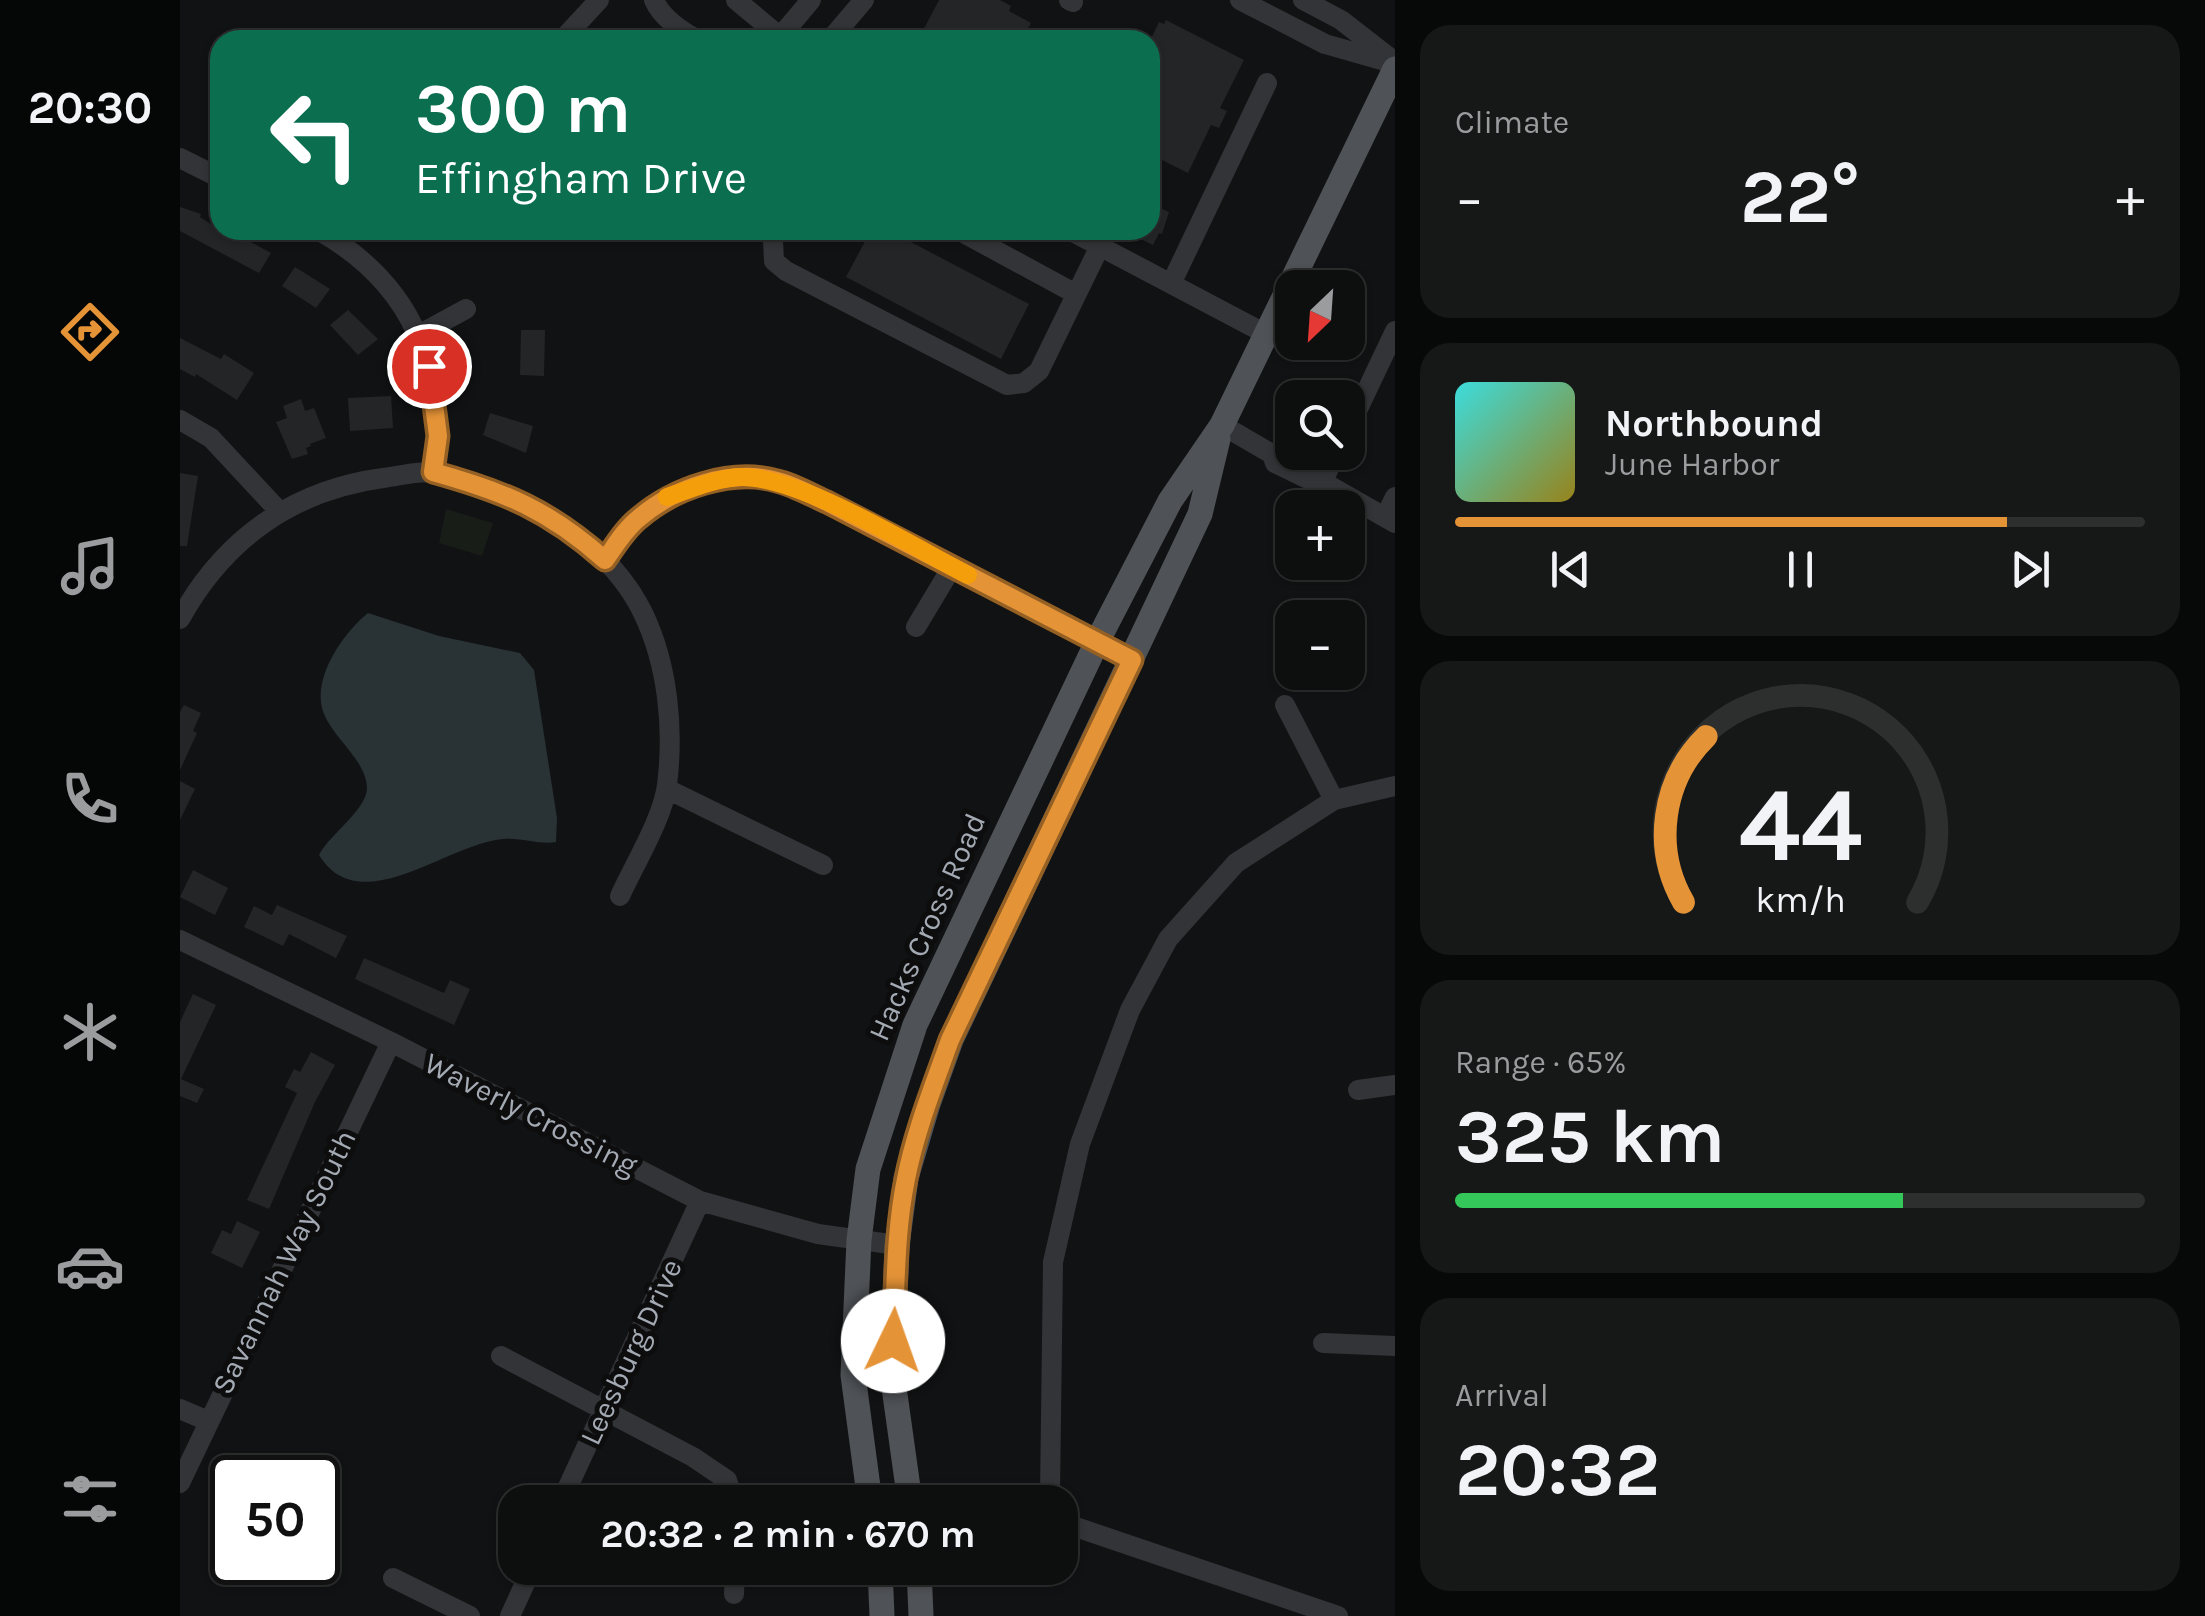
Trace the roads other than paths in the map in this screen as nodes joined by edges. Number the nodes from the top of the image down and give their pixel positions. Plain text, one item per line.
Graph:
1 (599, 0) edge
2 (654, 0) edge
3 (736, 0) edge
4 (811, 0) edge
5 (864, 0) edge
6 (1240, 0) edge
7 (1303, 0) edge
8 (571, 30) edge
9 (680, 30) edge
10 (772, 30) edge
11 (788, 30) edge
12 (838, 30) edge
13 (1395, 65) edge
14 (1267, 83) dead end
15 (180, 158) edge
16 (210, 173) edge
17 (334, 240) edge
18 (773, 240) edge
19 (976, 240) edge
20 (1089, 240) edge
21 (1100, 246) junction
22 (1170, 284) junction
23 (1076, 294) junction
24 (466, 309) dead end
25 (1395, 331) edge
26 (420, 334) junction
27 (1266, 334) junction
28 (1365, 394) edge
29 (180, 420) edge
30 (1222, 425) junction
31 (1326, 470) edge
32 (433, 472) junction
33 (1320, 479) junction
34 (1395, 496) edge
35 (280, 511) junction
36 (1390, 520) edge
37 (605, 560) junction
38 (952, 567) junction
39 (180, 619) edge
40 (916, 627) dead end
41 (1097, 642) junction
42 (1132, 660) junction
43 (1285, 705) dead end
44 (1395, 786) edge
45 (667, 789) junction
46 (1334, 800) junction
47 (824, 865) dead end
48 (620, 896) dead end
49 (180, 940) edge
50 (390, 1042) junction
51 (1395, 1084) edge
52 (1358, 1090) dead end
53 (700, 1201) junction
54 (859, 1240) junction
55 (897, 1245) junction
56 (1323, 1343) dead end
57 (1395, 1346) edge
58 (501, 1356) dead end
59 (180, 1409) edge
60 (604, 1410) junction
61 (208, 1420) junction
62 (180, 1483) edge
63 (570, 1485) edge
64 (729, 1485) edge
65 (868, 1485) edge
66 (908, 1485) edge
67 (1050, 1485) edge
68 (1078, 1526) edge
69 (393, 1578) dead end
70 (524, 1585) edge
71 (734, 1585) edge
72 (881, 1585) edge
73 (920, 1585) edge
74 (734, 1594) dead end
75 (470, 1616) edge
76 (510, 1616) edge
77 (882, 1616) edge
78 (921, 1616) edge
79 (1338, 1616) edge

1 - 8 street
2 - 9 street
3 - 10 street
4 - 11 street
5 - 12 street
6 - 13 street
7 - 13 street
13 - 27 main road, Hacks Cross Road
14 - 22 street
15 - 16 street
17 - 26 street
18 - 23 street
19 - 23 street
20 - 21 street
21 - 22 street
21 - 23 street
22 - 27 street
24 - 26 street
25 - 28 street
26 - 32 street
27 - 30 main road, Hacks Cross Road
29 - 35 street
30 - 33 street
30 - 41 main road, Hacks Cross Road
30 - 42 main road, Hacks Cross Road
31 - 33 street
32 - 35 street
32 - 37 street
33 - 36 street
34 - 36 street
35 - 39 street
37 - 38 street
37 - 45 street
38 - 40 street
38 - 41 street
41 - 42 street
41 - 54 main road, Hacks Cross Road
42 - 55 main road, Hacks Cross Road
43 - 46 street
44 - 46 street
45 - 47 street
45 - 48 street
46 - 67 street
49 - 50 street, Waverly Crossing
50 - 53 street, Waverly Crossing
50 - 61 street, Savannah Way South
51 - 52 street
53 - 54 street, Waverly Crossing
53 - 60 street, Leesburg Drive
54 - 55 street, Waverly Crossing
54 - 65 main road, Hacks Cross Road
55 - 66 main road, Hacks Cross Road
56 - 57 street
58 - 60 street
59 - 61 street
60 - 63 street, Leesburg Drive
60 - 64 street
61 - 62 street, Savannah Way South
68 - 79 street
69 - 75 street
70 - 76 street
71 - 74 street
72 - 77 main road
73 - 78 main road

